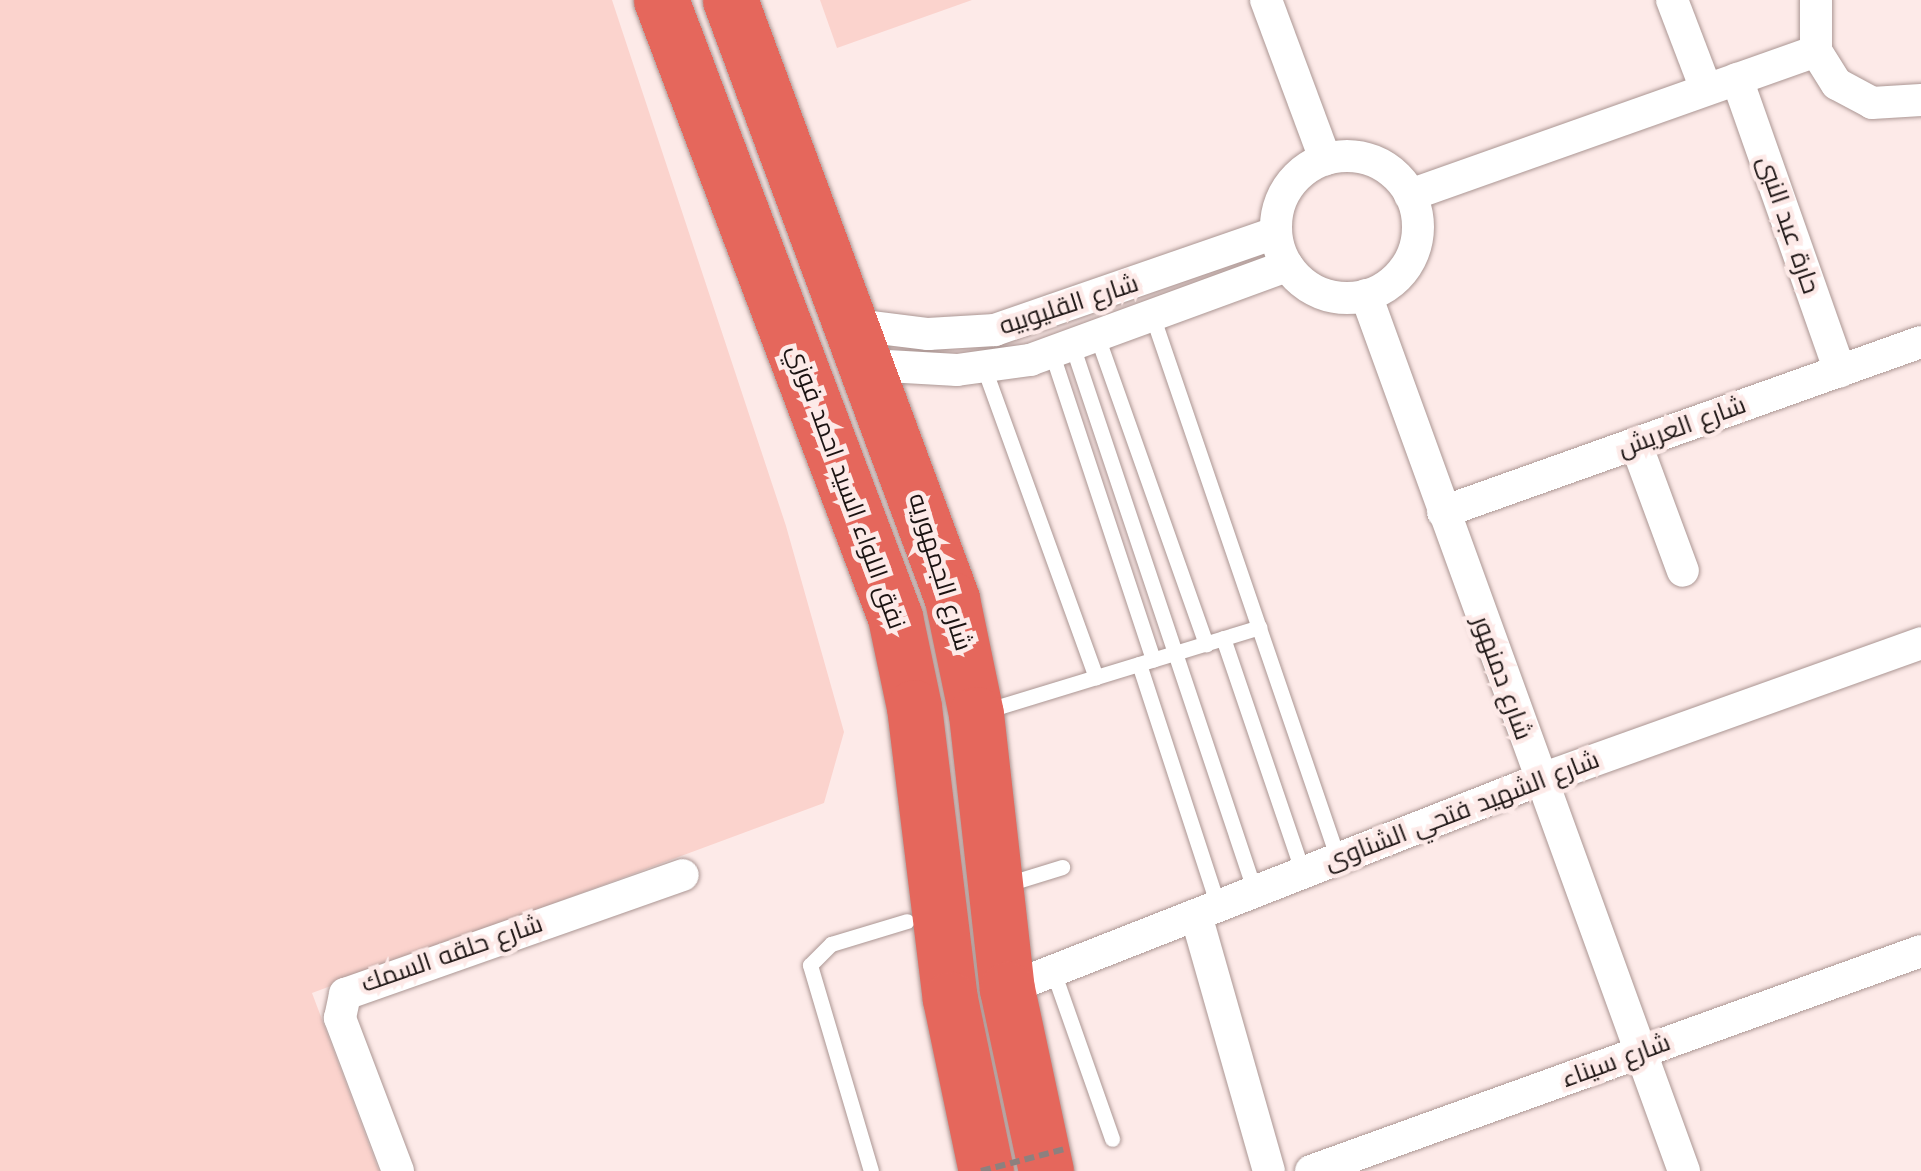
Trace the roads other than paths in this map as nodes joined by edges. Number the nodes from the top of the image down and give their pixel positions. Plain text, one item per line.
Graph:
1 (648, 0) edge
2 (661, 0) edge
3 (1266, 0) edge
4 (1672, 0) edge
5 (1816, 0) edge
6 (731, 3) edge
7 (1816, 51) junction
8 (1737, 79) junction
9 (1706, 90) junction
10 (1921, 100) edge
11 (1325, 160) junction
12 (1410, 195) junction
13 (1275, 233) junction
14 (1287, 266) junction
15 (1366, 295) junction
16 (1153, 318) junction
17 (1921, 342) edge
18 (862, 344) junction
19 (1074, 347) junction
20 (984, 368) junction
21 (1840, 371) junction
22 (1636, 444) junction
23 (1443, 512) junction
24 (1683, 571) dead end
25 (1259, 628) junction
26 (1223, 638) junction
27 (1921, 643) edge
28 (1206, 644) junction
29 (1175, 653) junction
30 (1146, 662) junction
31 (1096, 677) junction
32 (976, 714) junction
33 (1538, 780) junction
34 (1338, 859) junction
35 (1062, 866) dead end
36 (1303, 872) junction
37 (684, 875) dead end
38 (996, 887) junction
39 (1255, 892) junction
40 (1207, 910) junction
41 (907, 921) junction
42 (1921, 952) edge
43 (1030, 980) junction
44 (1640, 1052) junction
45 (1112, 1139) dead end
46 (1056, 1160) edge
47 (398, 1171) edge
48 (871, 1171) edge
49 (952, 1171) edge
50 (984, 1171) edge
51 (1016, 1171) edge
52 (1269, 1171) edge
53 (1311, 1171) edge
54 (1684, 1171) edge

1 - 41 highway
2 - 50 highway, نفق اللواء السيد احمد فوزي
3 - 11 street
4 - 9 street
5 - 7 street
6 - 18 highway, شارع الجمهوريه
6 - 51 highway, نفق اللواء السيد احمد فوزي
7 - 8 street
7 - 10 street
8 - 9 street
8 - 21 street, حارة عبد النبى
9 - 12 street
11 - 12 street
11 - 13 street
12 - 15 street
13 - 14 street
13 - 18 street, شارع القليوبيه
14 - 15 street
14 - 16 street, شارع القليوبيه
15 - 23 street, شارع دمنهور
16 - 19 street, شارع القليوبيه
16 - 25 lane
17 - 21 street, شارع العريش
18 - 20 street, شارع القليوبيه
18 - 32 highway, شارع الجمهوريه
19 - 20 street, شارع القليوبيه
19 - 28 lane
19 - 29 lane
19 - 30 lane
20 - 31 lane
21 - 22 street, شارع العريش
22 - 23 street, شارع العريش
22 - 24 street
23 - 33 street, شارع دمنهور
25 - 26 lane
25 - 34 lane
26 - 28 lane
26 - 36 lane
27 - 33 street, شارع الشهيد فتحي الشناوى
28 - 29 lane
29 - 30 lane
29 - 39 lane
30 - 31 lane
30 - 40 lane
31 - 32 lane
32 - 38 highway, شارع الجمهوريه
33 - 34 street, شارع الشهيد فتحي الشناوى
33 - 44 street, شارع دمنهور
34 - 36 street, شارع الشهيد فتحي الشناوى
35 - 38 lane
36 - 39 street, شارع الشهيد فتحي الشناوى
37 - 47 street, شارع حلقه السمك
38 - 43 highway, شارع الجمهوريه
39 - 40 street, شارع الشهيد فتحي الشناوى
40 - 43 street, شارع الشهيد فتحي الشناوى
40 - 52 street
41 - 48 lane
41 - 49 highway
42 - 44 street, شارع سيناء
43 - 45 lane
43 - 46 highway, شارع الجمهوريه
44 - 53 street, شارع سيناء
44 - 54 street, شارع دمنهور

